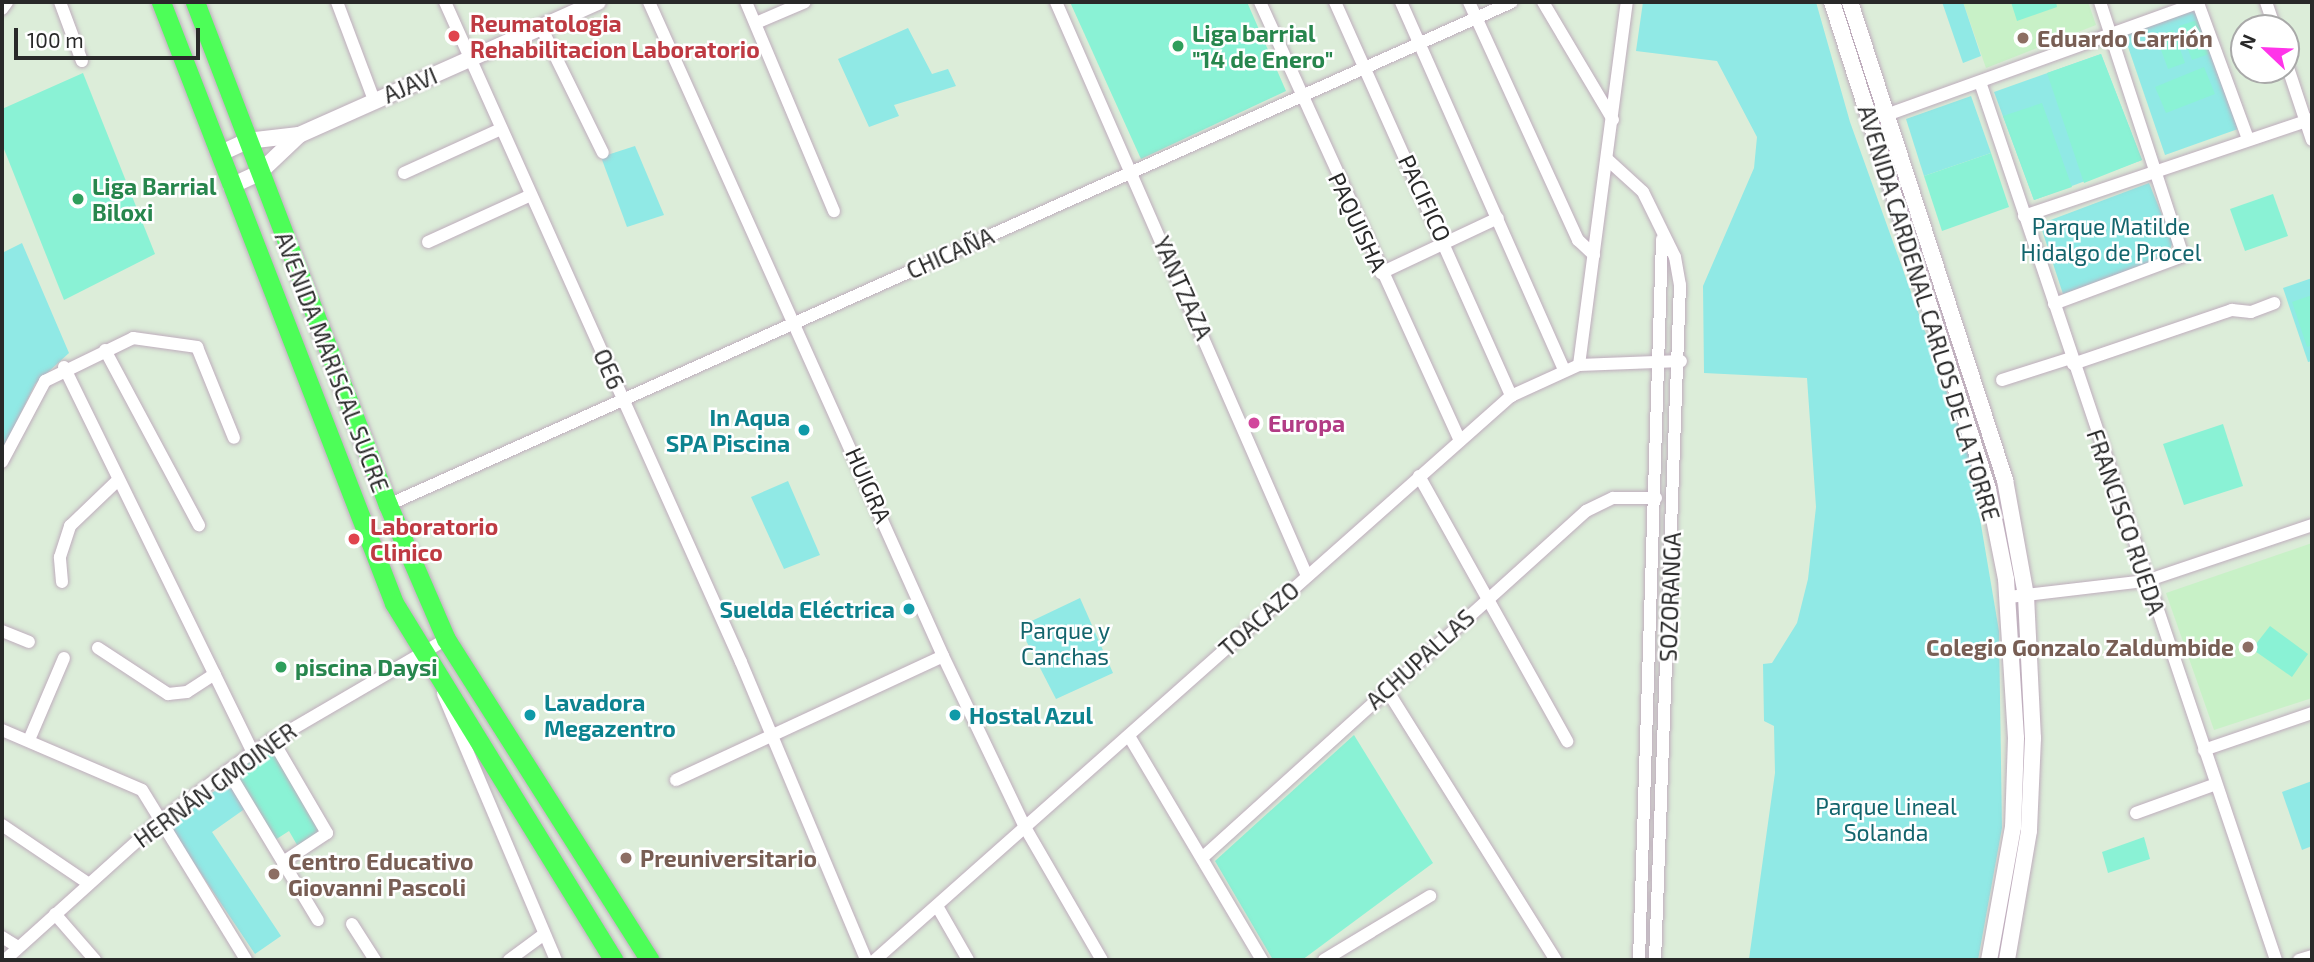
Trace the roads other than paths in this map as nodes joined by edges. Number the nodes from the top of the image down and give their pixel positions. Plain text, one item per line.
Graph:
1 (7, 2) edge
2 (60, 2) edge
3 (161, 2) edge
4 (195, 2) edge
5 (337, 2) edge
6 (445, 2) edge
7 (598, 2) edge
8 (649, 2) edge
9 (746, 2) edge
10 (805, 2) edge
11 (1056, 2) edge
12 (1259, 2) edge
13 (1335, 2) edge
14 (1401, 2) edge
15 (1469, 2) edge
16 (1512, 2) edge
17 (1543, 2) edge
18 (1627, 2) edge
19 (1832, 2) edge
20 (1850, 2) edge
21 (2100, 2) edge
22 (2198, 3) edge
23 (2, 9) edge
24 (1476, 18) junction
25 (756, 23) junction
26 (541, 27) junction
27 (2112, 35) junction
28 (1419, 43) junction
29 (470, 59) junction
30 (82, 61) dead end
31 (1364, 68) junction
32 (1980, 82) junction
33 (2295, 84) edge
34 (1300, 96) junction
35 (374, 100) junction
36 (1889, 114) junction
37 (1613, 120) junction
38 (2309, 120) edge
39 (501, 129) junction
40 (299, 135) junction
41 (2248, 139) junction
42 (2312, 140) edge
43 (247, 141) junction
44 (603, 153) dead end
45 (219, 154) junction
46 (1608, 160) junction
47 (2158, 171) junction
48 (1131, 172) junction
49 (259, 173) junction
50 (404, 173) dead end
51 (231, 186) junction
52 (531, 195) junction
53 (834, 211) dead end
54 (2024, 216) junction
55 (1498, 218) junction
56 (1662, 239) junction
57 (1444, 240) junction
58 (428, 242) dead end
59 (1594, 255) junction
60 (1381, 273) junction
61 (2274, 303) dead end
62 (2054, 304) junction
63 (795, 322) junction
64 (105, 350) junction
65 (1662, 360) junction
66 (1681, 361) junction
67 (2072, 361) junction
68 (1579, 365) junction
69 (64, 367) junction
70 (1564, 369) junction
71 (2002, 380) dead end
72 (1511, 396) junction
73 (623, 399) junction
74 (234, 438) dead end
75 (1460, 441) junction
76 (2, 462) edge
77 (1419, 476) junction
78 (118, 480) junction
79 (1656, 498) junction
80 (388, 505) junction
81 (199, 525) dead end
82 (2312, 526) edge
83 (1307, 576) junction
84 (2146, 581) junction
85 (62, 582) dead end
86 (2026, 596) junction
87 (2009, 597) junction
88 (1487, 598) junction
89 (2, 631) edge
90 (446, 639) junction
91 (29, 642) dead end
92 (98, 648) dead end
93 (420, 654) junction
94 (943, 656) junction
95 (64, 658) dead end
96 (215, 674) junction
97 (441, 687) junction
98 (1387, 690) junction
99 (2312, 713) edge
100 (2, 730) edge
101 (1129, 736) junction
102 (772, 737) junction
103 (272, 739) junction
104 (29, 740) junction
105 (1567, 741) dead end
106 (2204, 750) junction
107 (253, 752) junction
108 (228, 771) junction
109 (676, 780) dead end
110 (2216, 784) junction
111 (2136, 813) dead end
112 (158, 822) junction
113 (2, 825) edge
114 (1026, 829) junction
115 (1202, 858) junction
116 (283, 862) junction
117 (89, 884) junction
118 (1430, 896) dead end
119 (937, 905) junction
120 (55, 914) junction
121 (318, 920) dead end
122 (352, 924) dead end
123 (543, 935) junction
124 (2, 937) edge
125 (18, 947) junction
126 (2312, 956) edge
127 (5, 960) edge
128 (95, 960) edge
129 (246, 960) edge
130 (375, 960) edge
131 (509, 960) edge
132 (556, 960) edge
133 (614, 960) edge
134 (650, 960) edge
135 (866, 960) edge
136 (875, 960) edge
137 (968, 960) edge
138 (1102, 960) edge
139 (1262, 960) edge
140 (1324, 960) edge
141 (1556, 960) edge
142 (1639, 960) edge
143 (1656, 960) edge
144 (1989, 960) edge
145 (2007, 960) edge
146 (2276, 960) edge
147 (2299, 960) edge

1 - 23 street
2 - 30 street
3 - 45 main road, AVENIDA MARISCAL SUCRE
4 - 43 main road, AVENIDA MARISCAL SUCRE
5 - 35 street
6 - 29 street, OE6
7 - 26 street, AJAVI
8 - 63 street, HUIGRA
9 - 25 street
10 - 25 street
11 - 48 street, YANTZAZA
12 - 34 street, PAQUISHA
13 - 31 street, PACIFICO
14 - 28 street
15 - 24 street
16 - 24 street, CHICAÑA
17 - 37 street
18 - 37 street
19 - 87 street, AVENIDA CARDENAL CARLOS DE LA TORRE
20 - 36 street, AVENIDA CARDENAL CARLOS DE LA TORRE
21 - 27 street
22 - 27 street
22 - 41 street
24 - 28 street, CHICAÑA
24 - 59 street
25 - 53 street
26 - 29 street, AJAVI
26 - 44 street
27 - 32 street
27 - 47 street
28 - 31 street, CHICAÑA
28 - 55 street
29 - 35 street, AJAVI
29 - 39 street, OE6
31 - 34 street, CHICAÑA
31 - 57 street, PACIFICO
32 - 36 street
32 - 54 street, FRANCISCO RUEDA
33 - 38 street
34 - 48 street, CHICAÑA
34 - 60 street, PAQUISHA
35 - 40 street, AJAVI
36 - 86 street, AVENIDA CARDENAL CARLOS DE LA TORRE
37 - 46 street
38 - 41 street
38 - 42 street
39 - 50 street
39 - 52 street, OE6
40 - 43 street, AJAVI
40 - 49 street, AJAVI
41 - 47 street
43 - 45 street, AJAVI
43 - 49 main road, AVENIDA MARISCAL SUCRE
45 - 51 main road, AVENIDA MARISCAL SUCRE
46 - 56 street, SOZORANGA
46 - 59 street
47 - 54 street
47 - 62 street
48 - 63 street, CHICAÑA
48 - 83 street, YANTZAZA
49 - 51 street, AJAVI
49 - 80 main road, AVENIDA MARISCAL SUCRE
51 - 93 main road, AVENIDA MARISCAL SUCRE
52 - 58 street
52 - 73 street, OE6
54 - 62 street, FRANCISCO RUEDA
55 - 57 street
55 - 70 street
56 - 65 street, SOZORANGA
56 - 66 street, SOZORANGA
57 - 60 street
57 - 72 street, PACIFICO
59 - 68 street
60 - 75 street, PAQUISHA
61 - 67 street
62 - 67 street, FRANCISCO RUEDA
63 - 73 street, CHICAÑA
63 - 94 street, HUIGRA
64 - 69 street
64 - 74 street
64 - 81 street
65 - 66 street, TOACAZO
65 - 68 street, TOACAZO
65 - 79 street, SOZORANGA
66 - 143 street, SOZORANGA
67 - 71 street
67 - 84 street, FRANCISCO RUEDA
68 - 70 street, TOACAZO
69 - 76 street
69 - 78 street
70 - 72 street, TOACAZO
72 - 75 street, TOACAZO
73 - 80 street, CHICAÑA
73 - 102 street, OE6
75 - 77 street, TOACAZO
77 - 83 street, TOACAZO
77 - 88 street
78 - 85 street
78 - 96 street
79 - 88 street, ACHUPALLAS
79 - 142 street, SOZORANGA
80 - 90 main road, AVENIDA MARISCAL SUCRE
82 - 84 street
83 - 101 street, TOACAZO
84 - 86 street
84 - 106 street, FRANCISCO RUEDA
86 - 87 street
86 - 145 street, AVENIDA CARDENAL CARLOS DE LA TORRE
87 - 144 street, AVENIDA CARDENAL CARLOS DE LA TORRE
88 - 98 street, ACHUPALLAS
88 - 105 street
89 - 91 street
90 - 93 street, HERNÁN GMOINER
90 - 134 main road, AVENIDA MARISCAL SUCRE
92 - 96 street
93 - 97 main road, AVENIDA MARISCAL SUCRE
93 - 103 street, HERNÁN GMOINER
94 - 102 street
94 - 114 street, HUIGRA
95 - 104 street
96 - 107 street
97 - 123 street
97 - 133 main road, AVENIDA MARISCAL SUCRE
98 - 115 street, ACHUPALLAS
98 - 141 street
99 - 106 street
100 - 104 street
101 - 114 street, TOACAZO
101 - 115 street
102 - 109 street
102 - 135 street, OE6
103 - 107 street, HERNÁN GMOINER
103 - 116 street
104 - 112 street
106 - 110 street, FRANCISCO RUEDA
107 - 108 street, HERNÁN GMOINER
108 - 112 street, HERNÁN GMOINER
108 - 116 street
110 - 111 street
110 - 146 street, FRANCISCO RUEDA
112 - 117 street, HERNÁN GMOINER
112 - 129 street
113 - 117 street
114 - 119 street, TOACAZO
114 - 138 street, HUIGRA
115 - 139 street
116 - 121 street
117 - 120 street, HERNÁN GMOINER
118 - 140 street
119 - 136 street, TOACAZO
119 - 137 street
120 - 125 street, HERNÁN GMOINER
120 - 128 street
122 - 130 street
123 - 131 street
123 - 132 street
124 - 125 street
125 - 127 street, HERNÁN GMOINER
126 - 147 street

